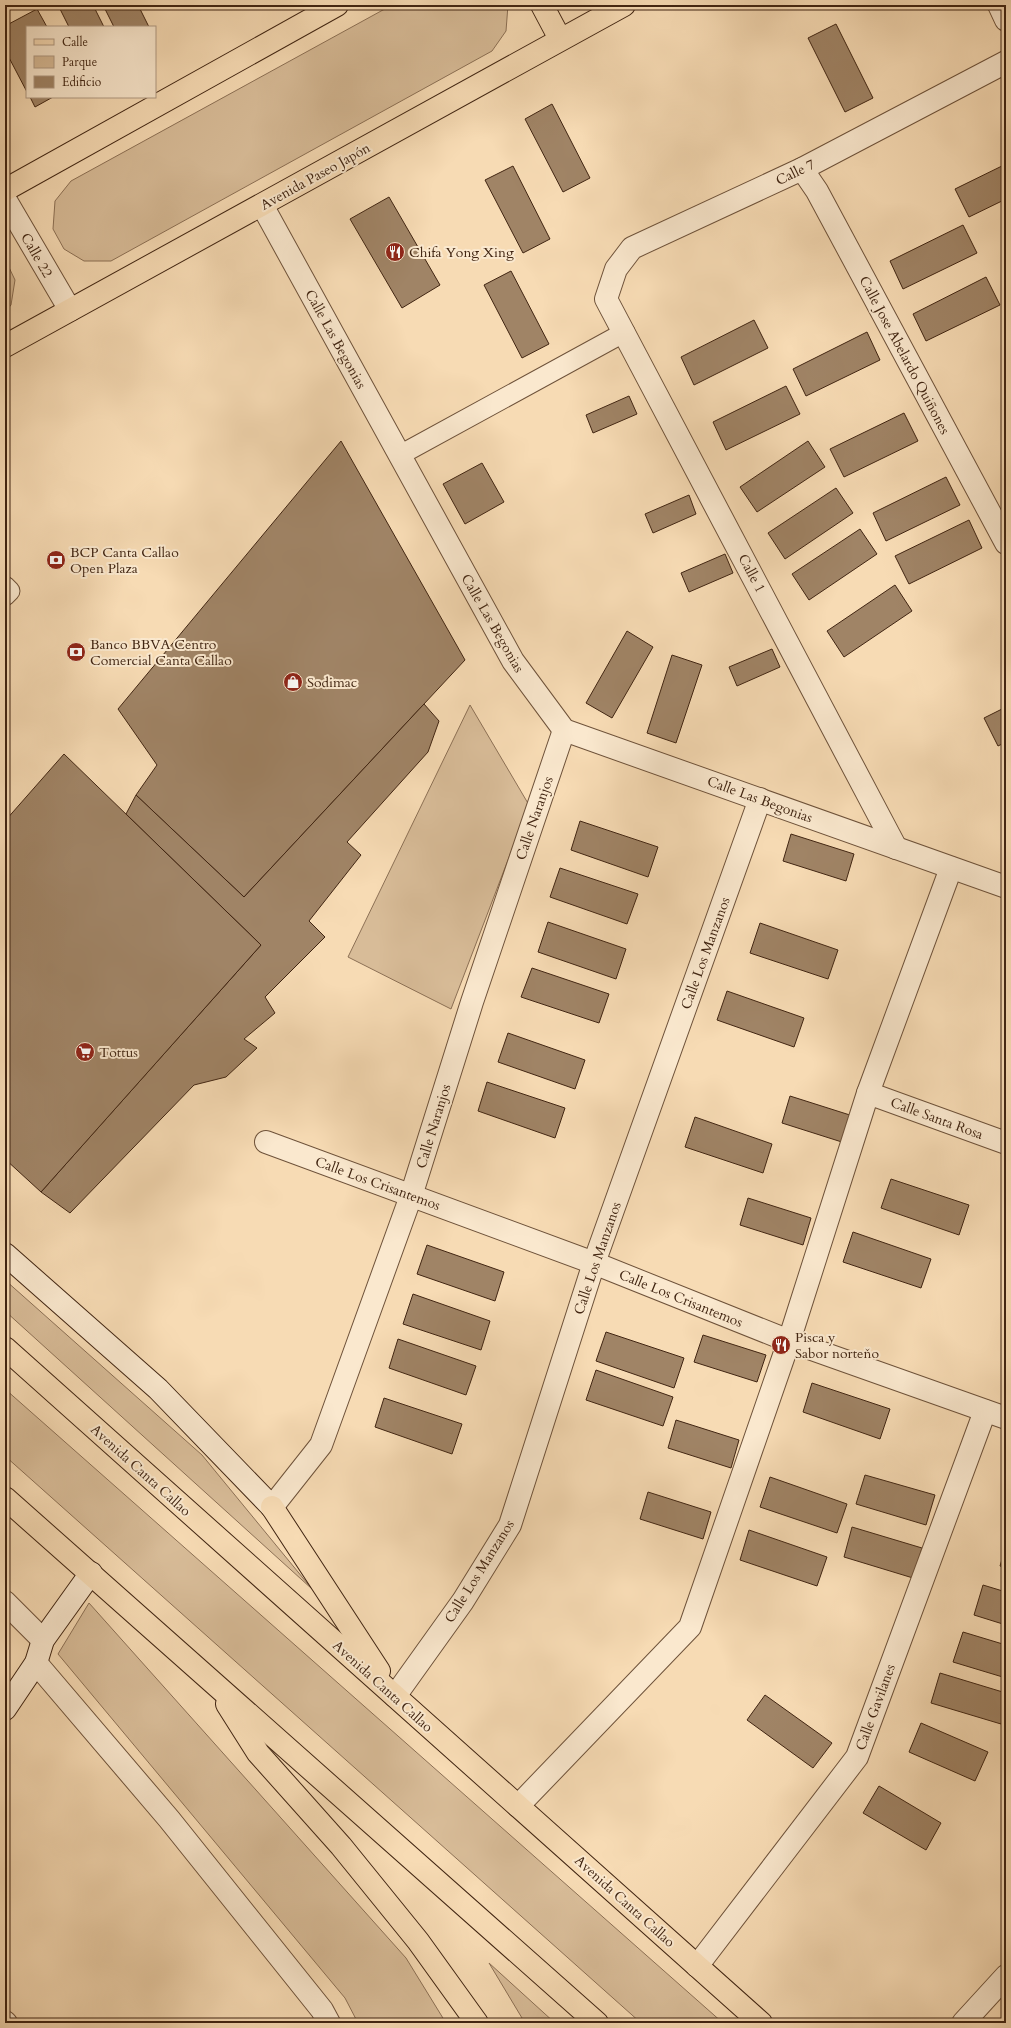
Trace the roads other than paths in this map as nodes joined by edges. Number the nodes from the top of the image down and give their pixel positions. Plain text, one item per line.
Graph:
1 (336, 5) edge
2 (542, 5) edge
3 (624, 5) edge
4 (999, 5) edge
5 (1006, 20) edge
6 (560, 39) junction
7 (1006, 62) edge
8 (802, 169) junction
9 (5, 190) edge
10 (5, 199) edge
11 (262, 205) junction
12 (606, 298) joint
13 (70, 310) junction
14 (625, 332) junction
15 (5, 346) edge
16 (400, 455) junction
17 (1006, 543) edge
18 (5, 586) edge
19 (5, 596) edge
20 (564, 730) junction
21 (760, 799) junction
22 (896, 848) junction
23 (951, 868) junction
24 (1006, 887) edge
25 (868, 1093) junction
26 (266, 1142) dead end
27 (1006, 1143) edge
28 (411, 1196) junction
29 (5, 1254) edge
30 (594, 1263) junction
31 (789, 1341) junction
32 (5, 1348) edge
33 (985, 1411) junction
34 (1006, 1418) edge
35 (5, 1498) edge
36 (272, 1507) junction
37 (91, 1574) junction
38 (5, 1602) edge
39 (43, 1640) junction
40 (36, 1663) junction
41 (209, 1678) junction
42 (395, 1696) junction
43 (5, 1709) edge
44 (518, 1806) junction
45 (697, 1966) junction
46 (1006, 1976) edge
47 (329, 2023) edge
48 (477, 2023) edge
49 (597, 2023) edge
50 (761, 2023) edge
51 (963, 2023) edge

1 - 9 main road
2 - 6 main road
3 - 6 main road, Avenida Paseo Japón
4 - 5 street
6 - 11 main road, Avenida Paseo Japón
7 - 8 street, Calle 7
8 - 12 street, Calle 7
8 - 17 street, Calle Jose Abelardo Quiñones
10 - 13 street, Calle 22
11 - 13 main road, Avenida Paseo Japón
11 - 16 street, Calle Las Begonias
12 - 14 street, Calle 1
13 - 15 main road, Avenida Paseo Japón
14 - 16 lane
14 - 22 street, Calle 1
16 - 20 street, Calle Las Begonias
18 - 19 lane
20 - 21 street, Calle Las Begonias
20 - 28 street, Calle Naranjos
21 - 22 street, Calle Las Begonias
21 - 30 street, Calle Los Manzanos
22 - 23 street, Calle Las Begonias
23 - 24 street, Calle Las Begonias
23 - 25 street
25 - 27 street, Calle Santa Rosa
25 - 31 street
26 - 28 street, Calle Los Crisantemos
28 - 30 street, Calle Los Crisantemos
28 - 36 street, Calle Naranjos
29 - 36 street
30 - 31 street, Calle Los Crisantemos
30 - 42 street, Calle Los Manzanos
31 - 33 street, Calle Los Crisantemos
31 - 44 street
32 - 42 main road, Avenida Canta Callao
33 - 34 street, Calle Los Crisantemos
33 - 45 street, Calle Gavilanes
35 - 37 main road
36 - 42 main road
37 - 39 street
37 - 41 main road
38 - 39 street
39 - 40 street
40 - 43 street
40 - 47 street
41 - 48 main road
41 - 49 main road
42 - 44 main road, Avenida Canta Callao
44 - 45 main road, Avenida Canta Callao
45 - 50 main road, Avenida Canta Callao
46 - 51 street

